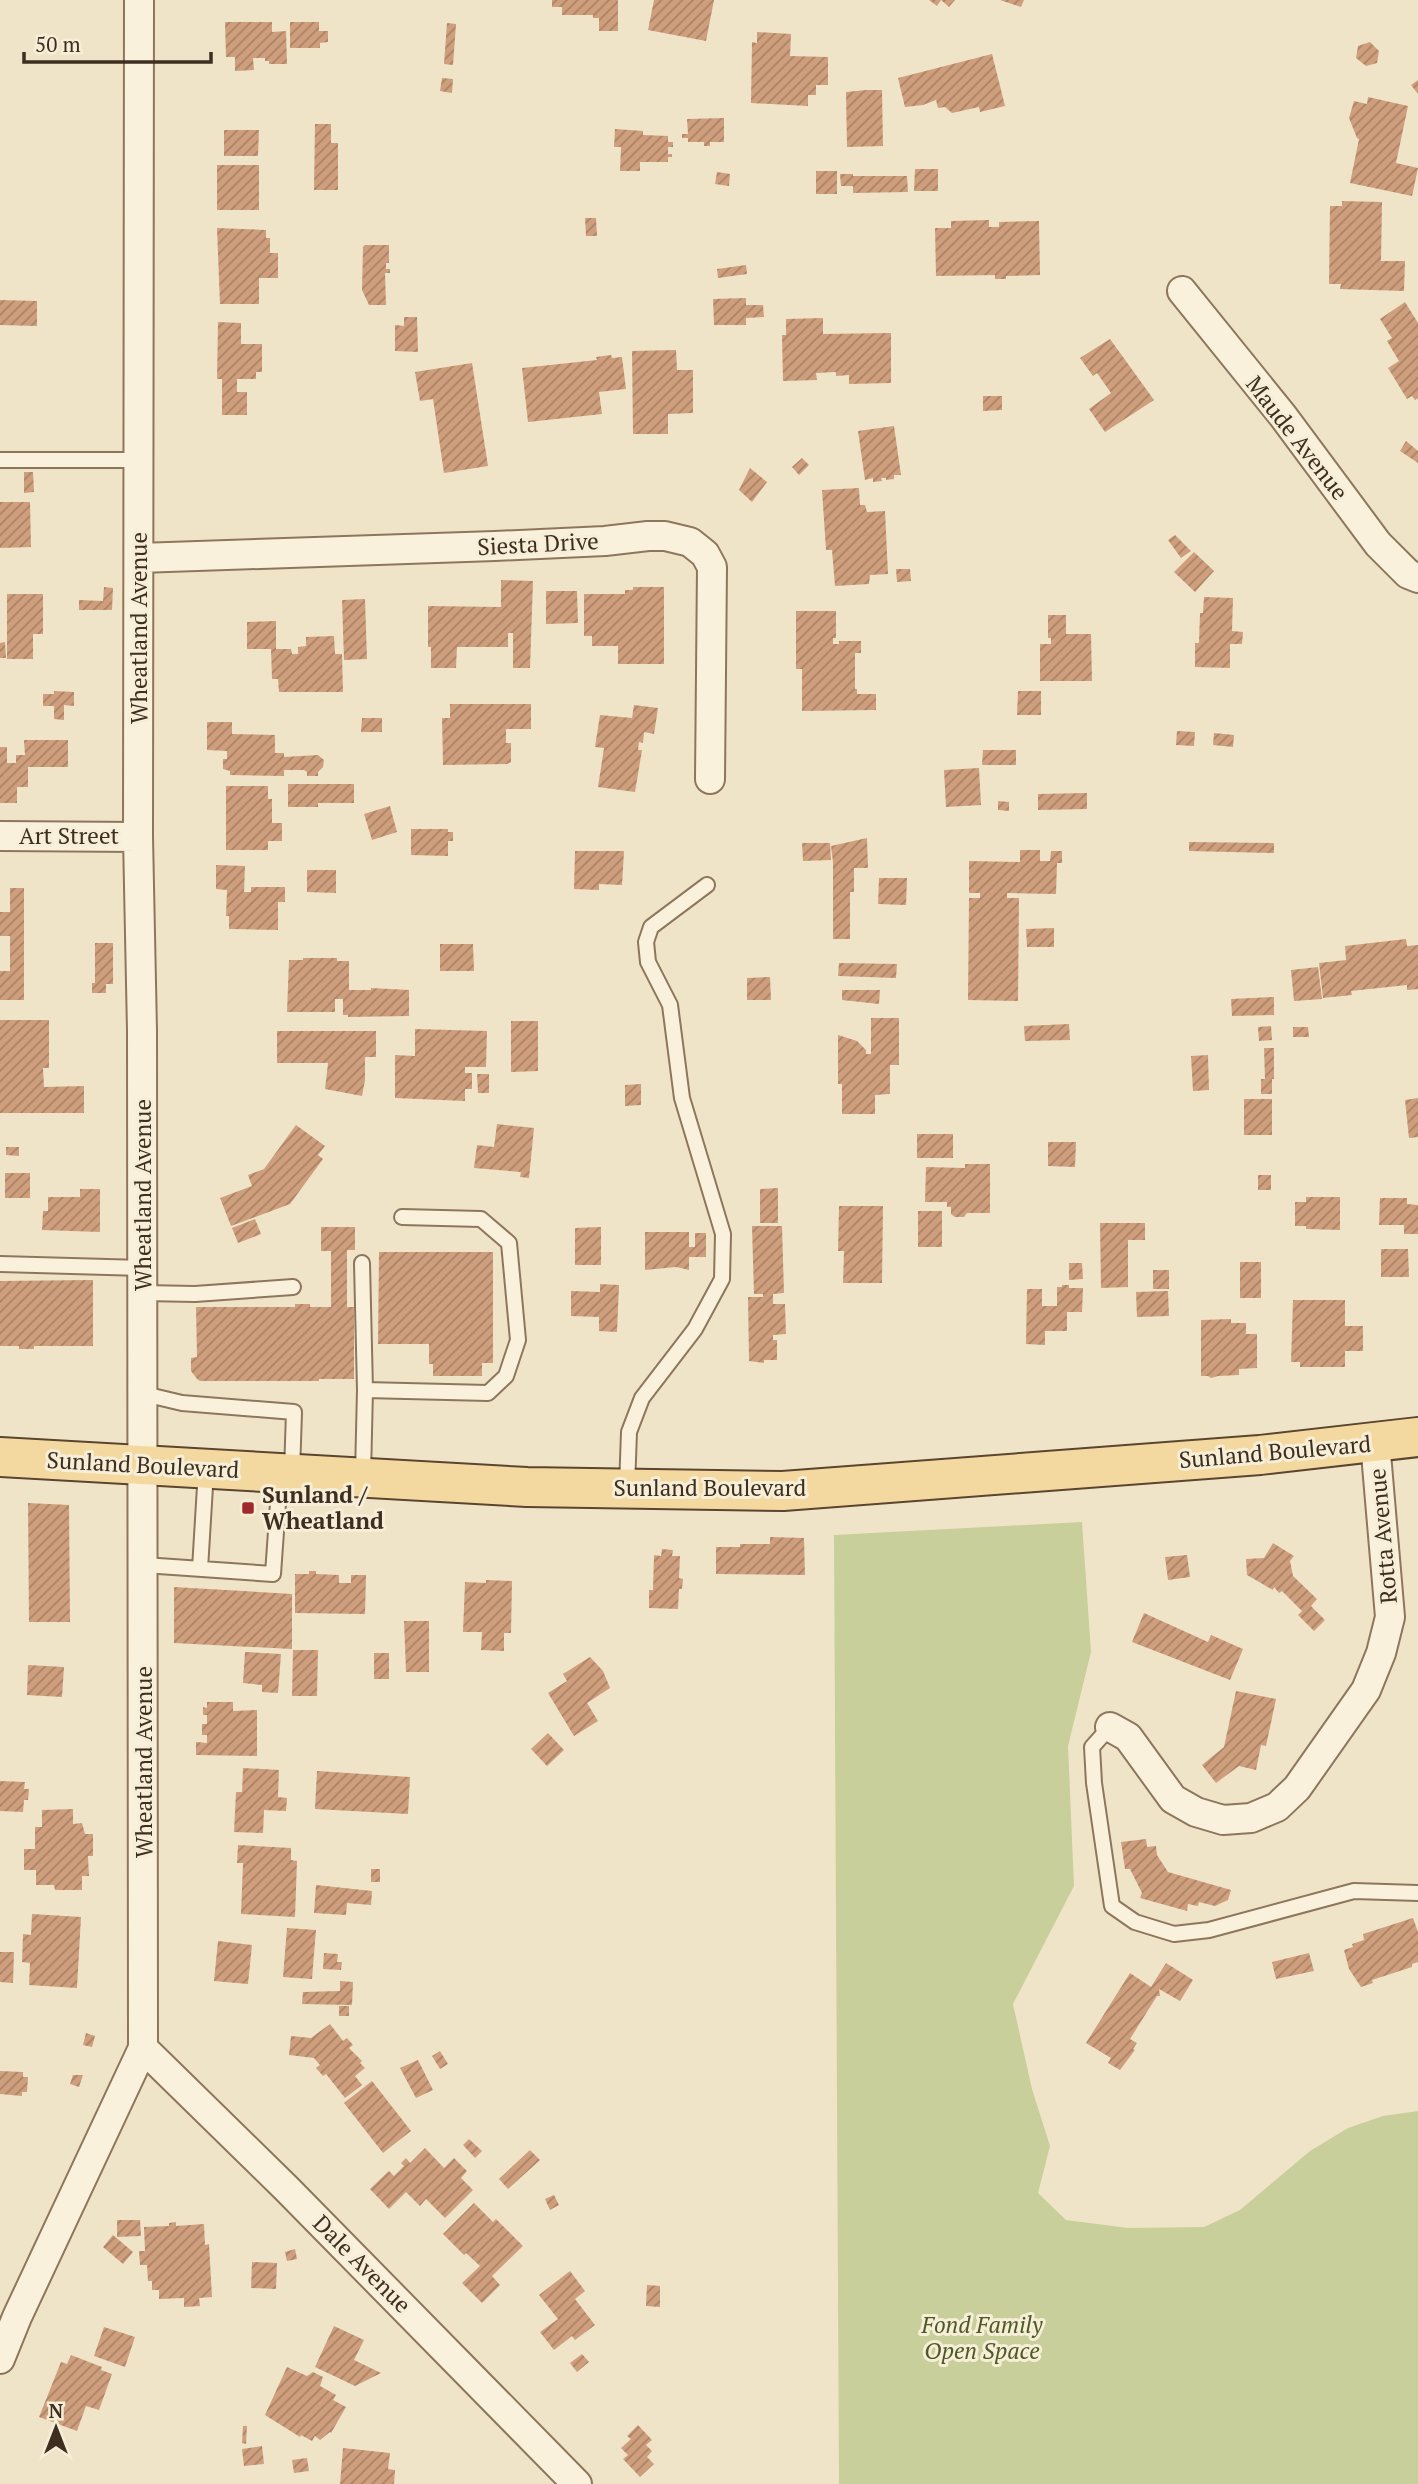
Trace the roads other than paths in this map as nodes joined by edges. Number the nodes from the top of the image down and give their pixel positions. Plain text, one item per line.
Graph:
1 (139, 0) edge
2 (1182, 291) dead end
3 (0, 460) edge
4 (139, 460) junction
5 (139, 558) junction
6 (1418, 578) edge
7 (710, 779) dead end
8 (0, 836) edge
9 (138, 837) junction
10 (707, 885) dead end
11 (402, 1217) dead end
12 (362, 1263) dead end
13 (0, 1264) edge
14 (143, 1280) junction
15 (293, 1287) dead end
16 (365, 1390) junction
17 (144, 1394) junction
18 (1418, 1437) edge
19 (1375, 1442) junction
20 (0, 1457) edge
21 (144, 1465) junction
22 (206, 1468) junction
23 (286, 1473) junction
24 (363, 1477) junction
25 (627, 1489) junction
26 (144, 1565) junction
27 (200, 1569) junction
28 (1110, 1727) joint
29 (1418, 1894) edge
30 (143, 2048) junction
31 (0, 2359) edge
32 (577, 2484) edge

1 - 4 street, Wheatland Avenue
2 - 6 street, Maude Avenue
3 - 4 lane
4 - 5 street, Wheatland Avenue
5 - 7 street, Siesta Drive
5 - 9 street, Wheatland Avenue
8 - 9 street, Art Street
9 - 14 street, Wheatland Avenue
10 - 25 lane
11 - 16 lane
12 - 16 lane
13 - 14 lane
14 - 15 lane
14 - 17 street, Wheatland Avenue
16 - 24 lane
17 - 21 street, Wheatland Avenue
17 - 23 lane
18 - 19 main road, Sunland Boulevard
19 - 25 main road, Sunland Boulevard
19 - 28 street, Rotta Avenue
20 - 21 main road, Sunland Boulevard
21 - 22 main road, Sunland Boulevard
21 - 26 street, Wheatland Avenue
22 - 23 main road, Sunland Boulevard
22 - 27 lane
23 - 24 main road, Sunland Boulevard
23 - 27 lane
24 - 25 main road, Sunland Boulevard
26 - 27 lane
26 - 30 street, Wheatland Avenue
28 - 29 lane
30 - 31 street, Wheatland Avenue
30 - 32 street, Dale Avenue

